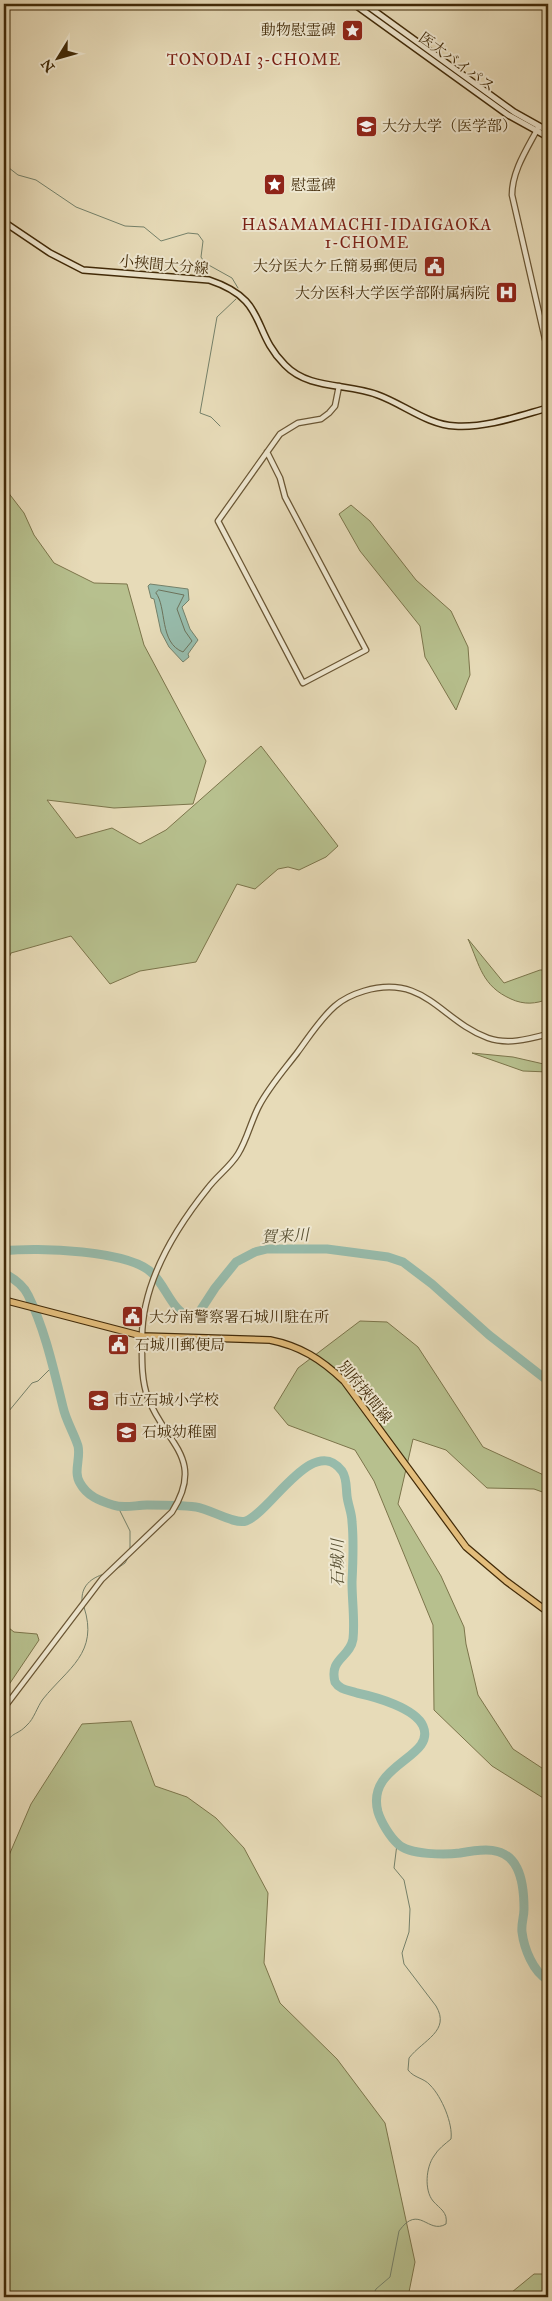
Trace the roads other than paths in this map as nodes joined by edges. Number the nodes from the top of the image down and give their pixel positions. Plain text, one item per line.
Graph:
1 (354, 4) edge
2 (365, 4) edge
3 (538, 129) junction
4 (548, 131) edge
5 (548, 137) edge
6 (4, 222) edge
7 (548, 352) edge
8 (339, 386) junction
9 (548, 408) edge
10 (267, 452) junction
11 (548, 1034) edge
12 (4, 1300) edge
13 (142, 1336) junction
14 (548, 1612) edge
15 (4, 1708) edge

1 - 3 main road, 医大バイパス
2 - 3 main road, 医大バイパス
3 - 4 main road, 医大バイパス
3 - 5 main road, 医大バイパス
3 - 7 street
6 - 8 main road, 小挾間大分線
8 - 9 main road, 小挾間大分線
8 - 10 street
10 - 10 street
11 - 13 street
12 - 13 main road, 別府挾間線
13 - 14 main road, 別府挾間線
13 - 15 street

